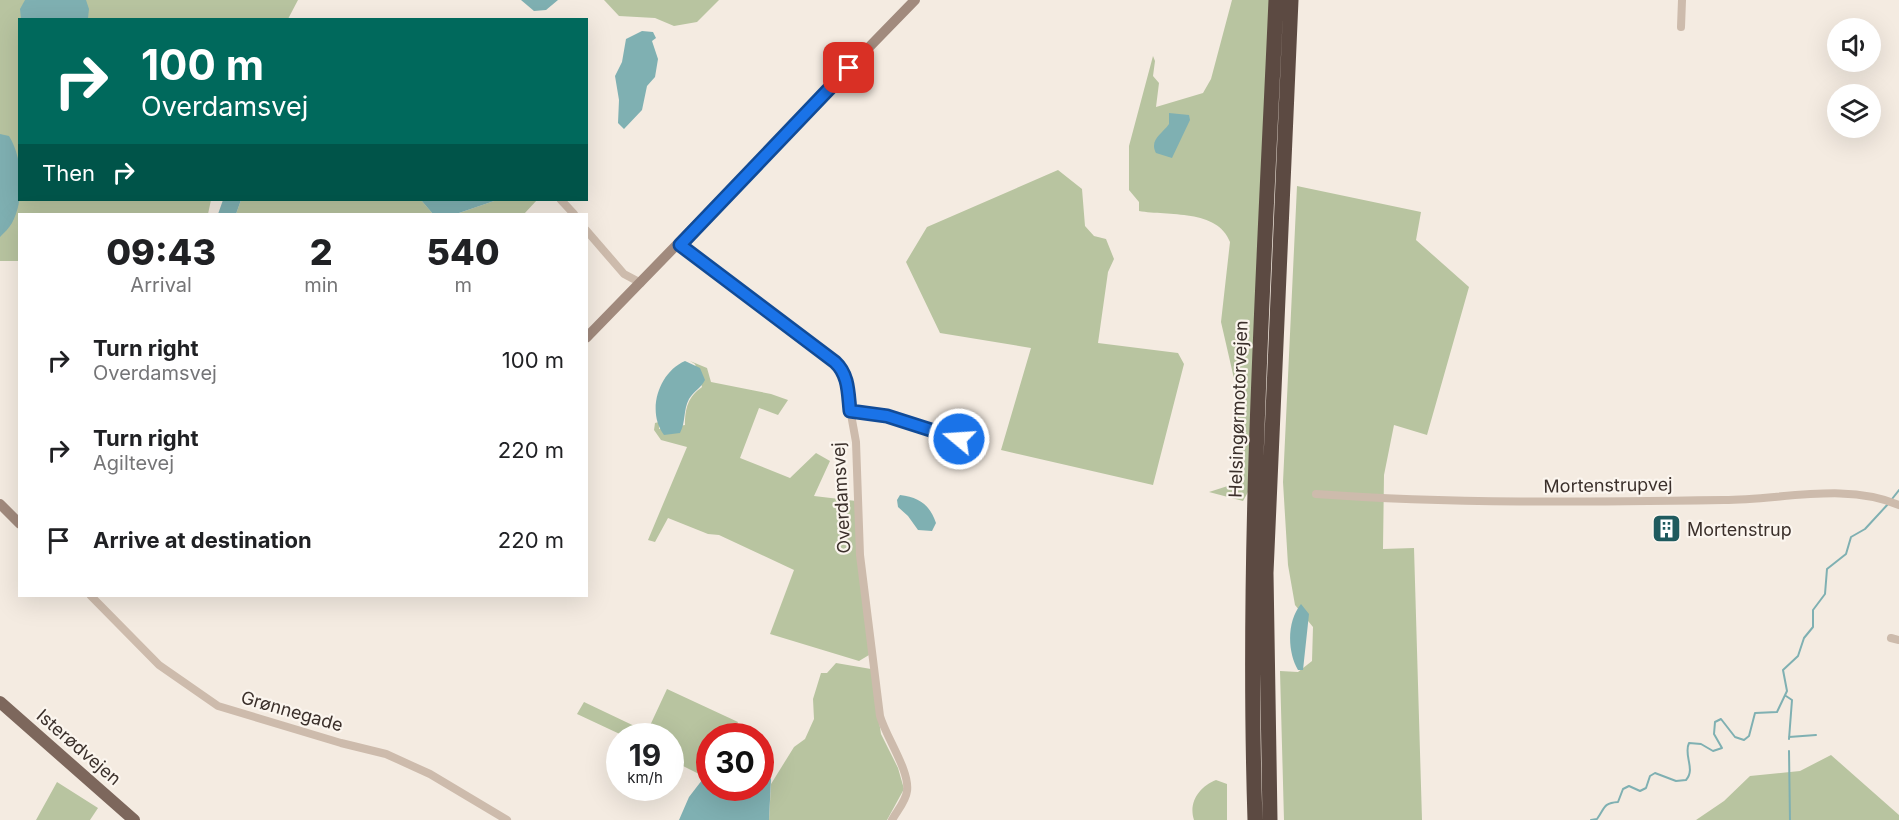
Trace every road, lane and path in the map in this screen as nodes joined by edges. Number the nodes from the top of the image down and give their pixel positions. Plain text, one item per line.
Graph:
1 (915, 0) edge
2 (1276, 0) edge
3 (1291, 0) edge
4 (1682, 0) edge
5 (1681, 27) dead end
6 (562, 201) edge
7 (573, 213) edge
8 (588, 232) edge
9 (680, 245) junction
10 (641, 283) junction
11 (588, 336) edge
12 (850, 411) junction
13 (959, 439) dead end
14 (1316, 494) dead end
15 (1893, 502) edge
16 (0, 504) edge
17 (18, 522) edge
18 (92, 597) edge
19 (0, 702) edge
20 (134, 820) edge
21 (507, 820) edge
22 (892, 820) edge
23 (1256, 820) edge
24 (1270, 820) edge

1 - 9 street
2 - 23 highway, Helsingørmotorvejen
3 - 24 highway, Helsingørmotorvejen
4 - 5 street
6 - 7 street
8 - 10 street
9 - 10 street
9 - 12 street, Overdamsvej
10 - 11 street
12 - 13 street
12 - 22 street, Overdamsvej
14 - 15 street, Mortenstrupvej
16 - 17 street
18 - 21 street, Grønnegade
19 - 20 main road, Isterødvejen

